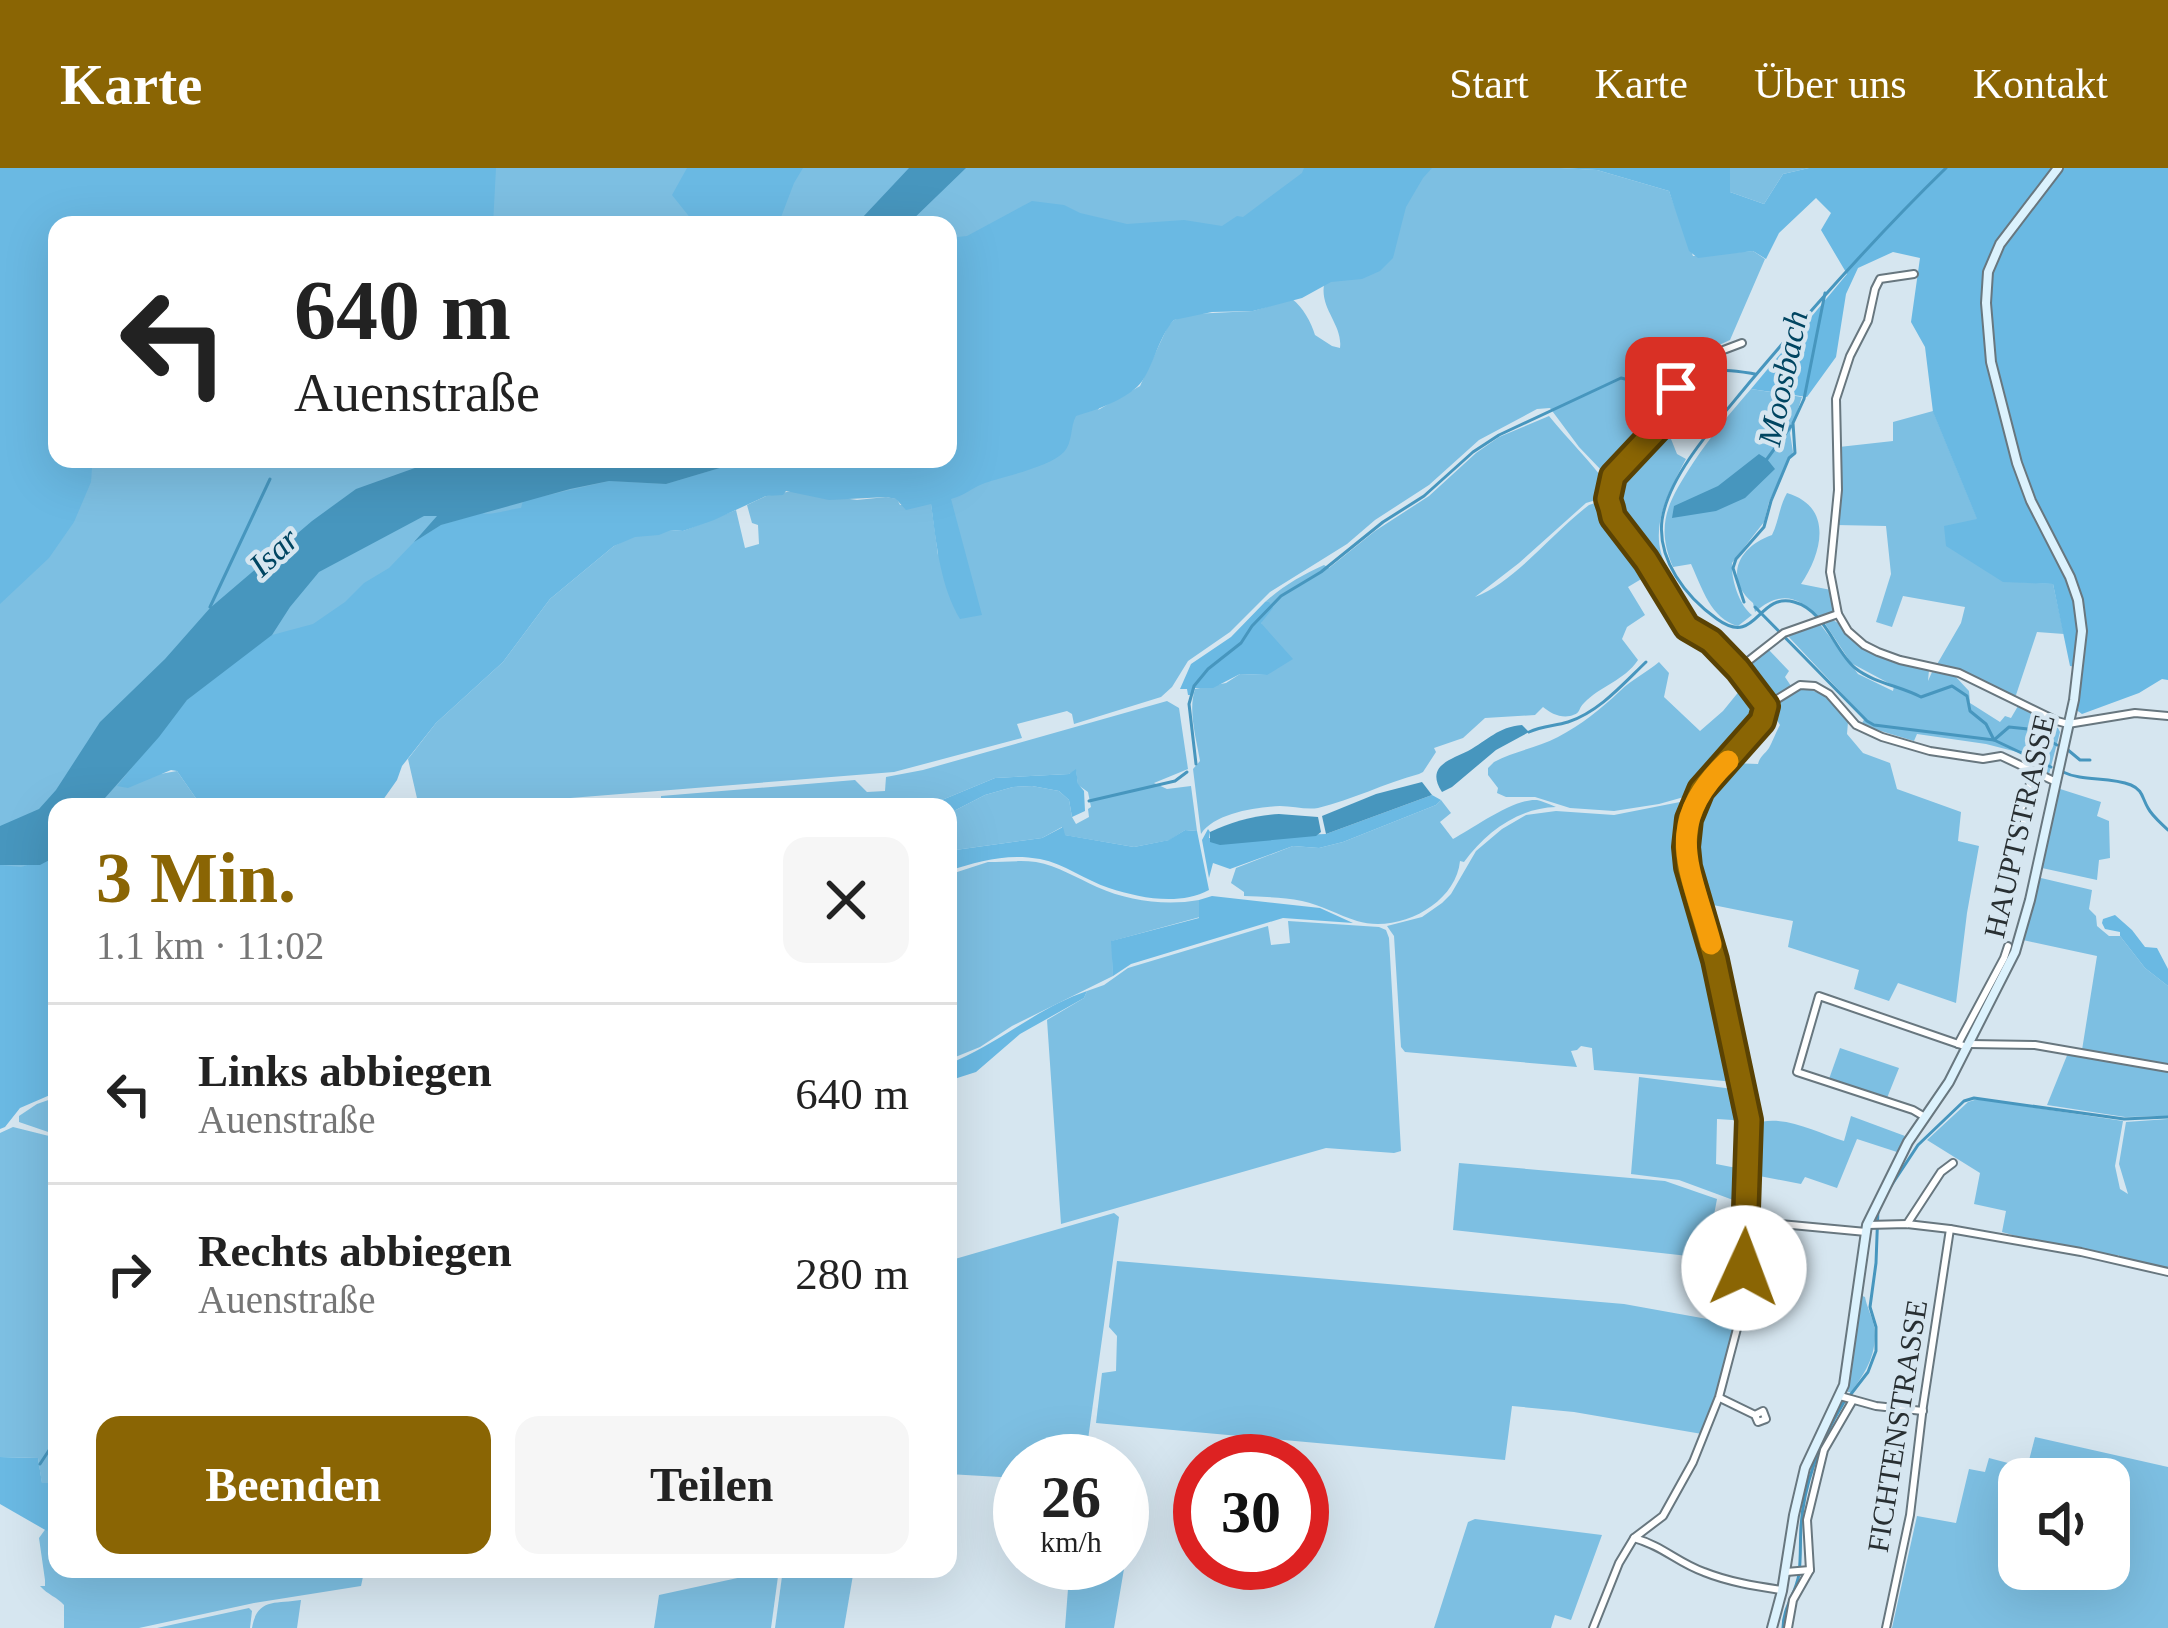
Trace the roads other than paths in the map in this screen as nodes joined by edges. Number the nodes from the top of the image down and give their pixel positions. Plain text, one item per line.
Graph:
1 (2058, 168) edge
2 (1914, 274) dead end
3 (1742, 343) dead end
4 (1838, 614) junction
5 (1738, 669) junction
6 (1766, 706) junction
7 (2168, 716) edge
8 (2068, 724) junction
9 (2034, 772) junction
10 (2054, 781) junction
11 (2024, 821) dead end
12 (2008, 946) dead end
13 (1965, 1045) junction
14 (2168, 1068) edge
15 (1924, 1117) junction
16 (1953, 1162) dead end
17 (1748, 1221) junction
18 (1906, 1224) junction
19 (1872, 1227) junction
20 (1950, 1229) junction
21 (2168, 1272) edge
22 (1719, 1397) junction
23 (1847, 1398) junction
24 (1923, 1411) junction
25 (1755, 1415) dead end
26 (1652, 1526) junction
27 (1634, 1538) junction
28 (1657, 1544) junction
29 (1798, 1571) junction
30 (1782, 1591) junction
31 (1593, 1628) edge
32 (1772, 1628) edge
33 (1788, 1628) edge
34 (1886, 1628) edge

1 - 8 main road, HAUPTSTRASSE
2 - 4 street
3 - 5 street
4 - 5 street
4 - 8 street
5 - 6 street
6 - 9 street
6 - 17 street
7 - 8 street
8 - 10 main road, HAUPTSTRASSE
9 - 10 street
9 - 11 street
10 - 13 main road, HAUPTSTRASSE
12 - 13 street
13 - 14 street
13 - 15 main road, HAUPTSTRASSE
13 - 15 street
15 - 19 main road, HAUPTSTRASSE
16 - 18 street
17 - 19 street
17 - 22 street
18 - 19 street
18 - 20 street
19 - 23 main road, HAUPTSTRASSE
20 - 21 street
20 - 24 street, FICHTENSTRASSE
22 - 25 street
22 - 26 street
23 - 24 street
23 - 29 street
23 - 29 main road, HAUPTSTRASSE
24 - 34 street, FICHTENSTRASSE
26 - 27 street
26 - 28 street
27 - 28 street
27 - 31 street
28 - 30 street
29 - 30 main road, HAUPTSTRASSE
29 - 33 street
30 - 32 main road, HAUPTSTRASSE

